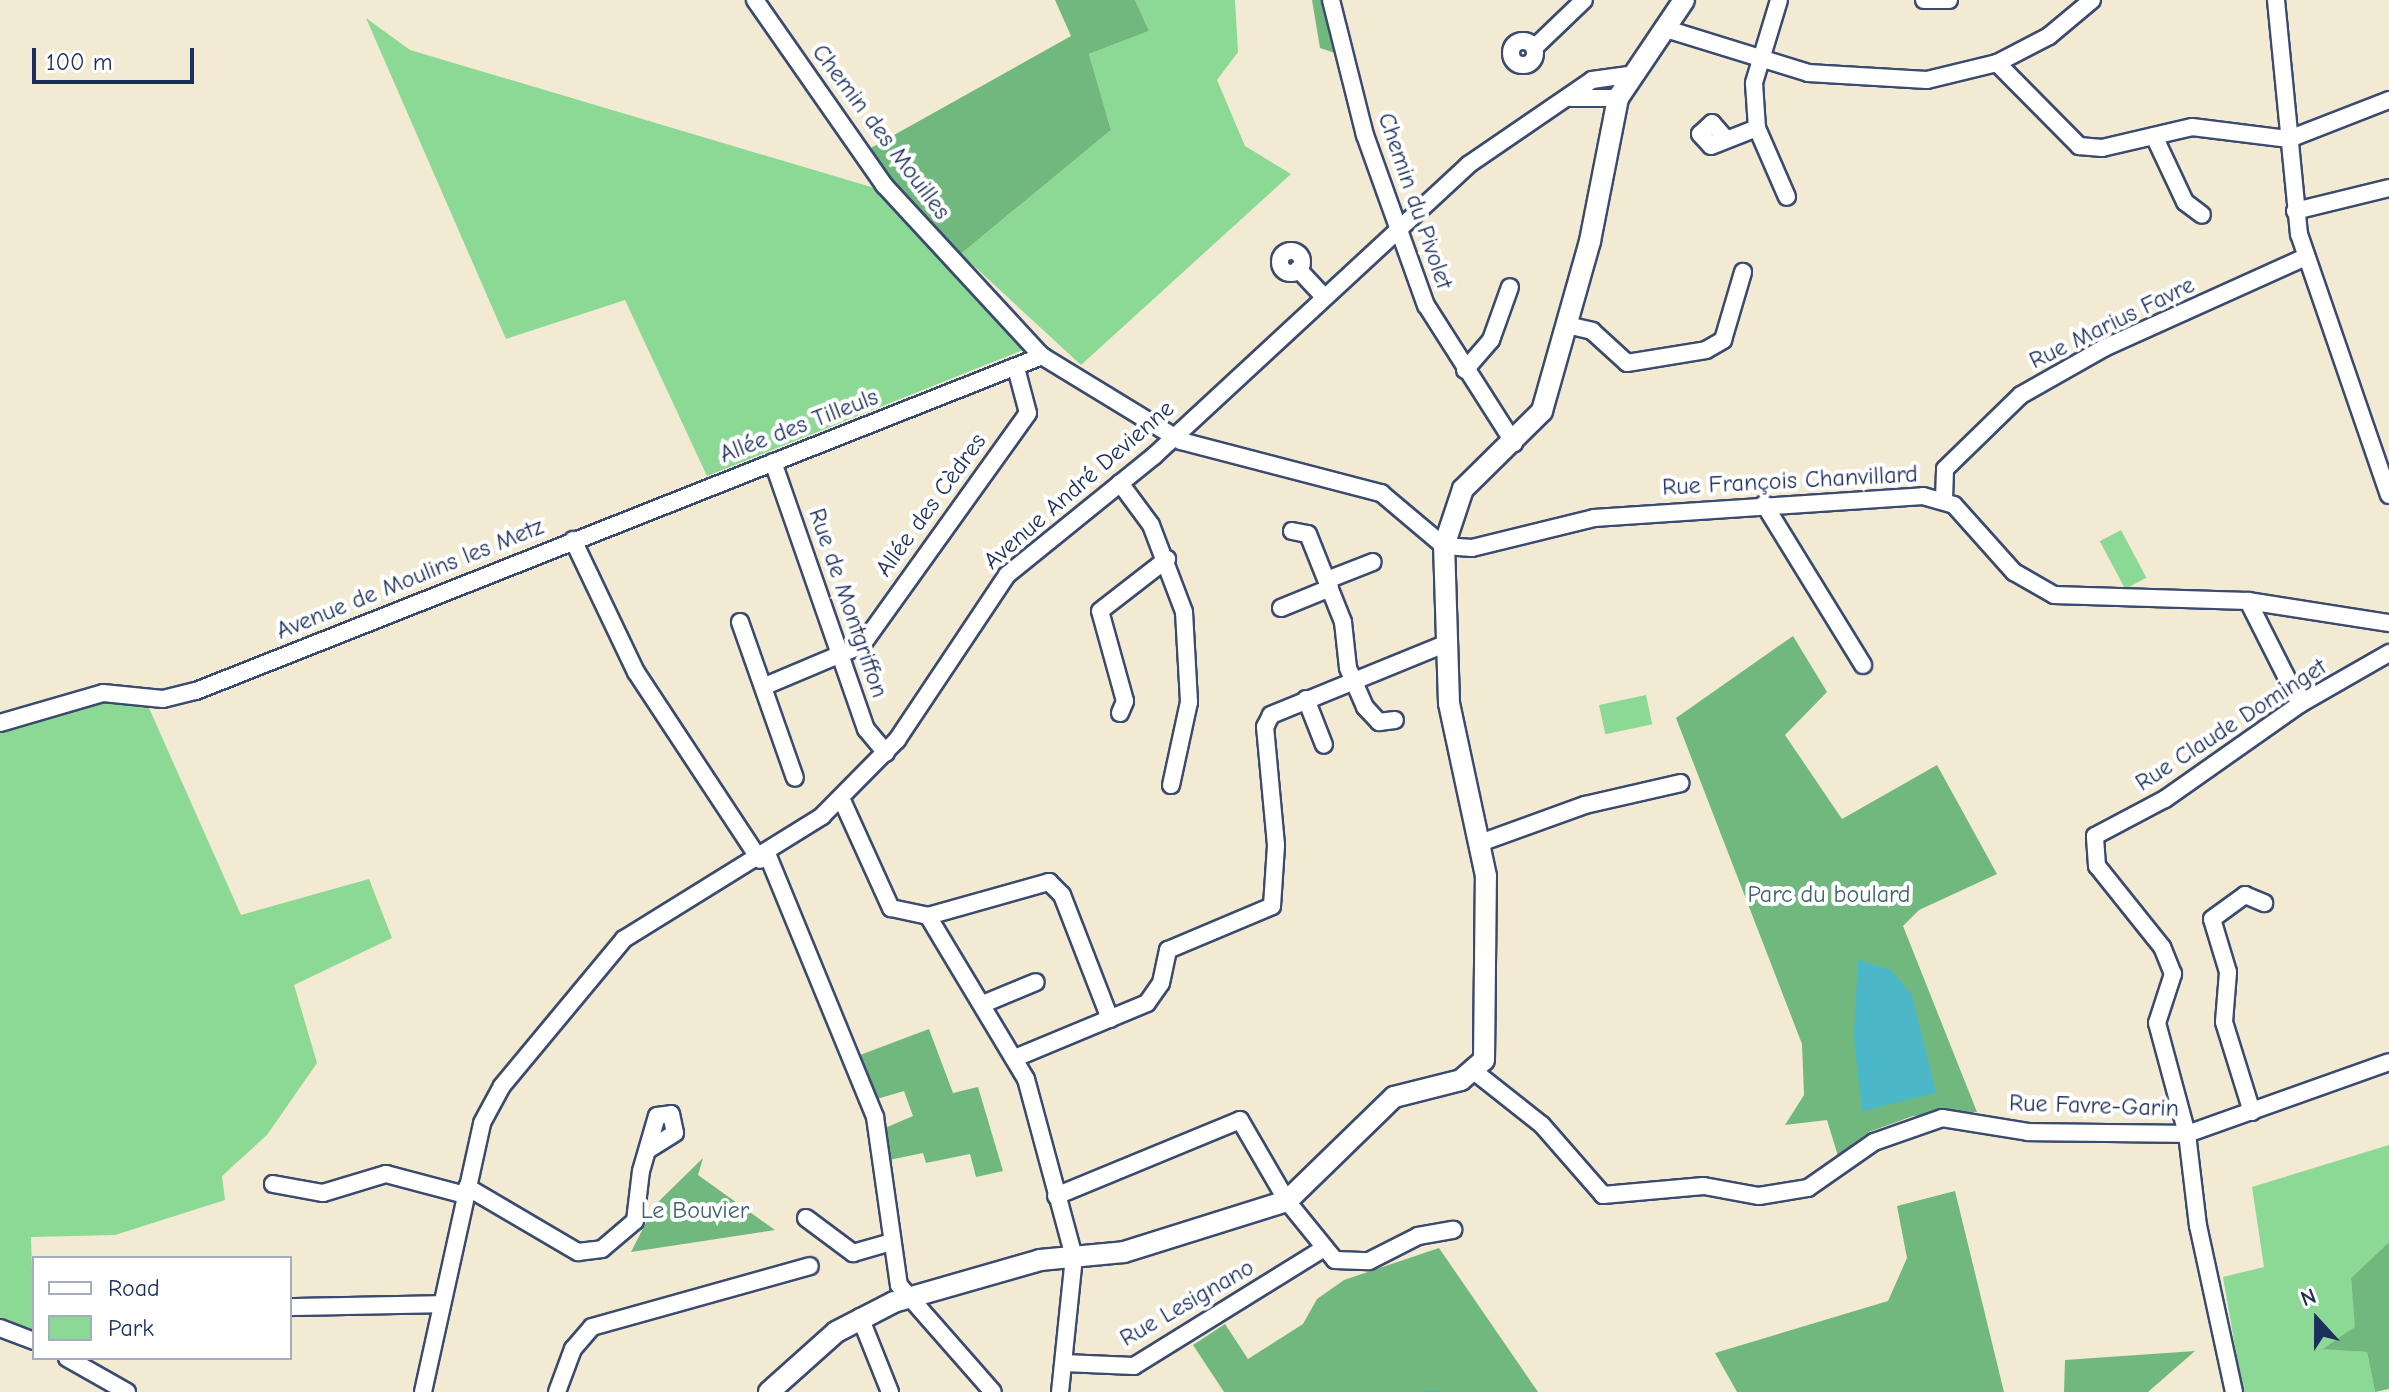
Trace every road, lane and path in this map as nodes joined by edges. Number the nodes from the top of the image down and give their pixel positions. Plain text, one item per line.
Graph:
1 (755, 0) edge
2 (1331, 0) edge
3 (1584, 0) edge
4 (1684, 0) edge
5 (1779, 0) edge
6 (1924, 0) edge
7 (1949, 0) edge
8 (2092, 0) edge
9 (2276, 0) edge
10 (1663, 28) junction
11 (1534, 48) dead end
12 (1756, 61) junction
13 (1997, 63) junction
14 (1629, 75) junction
15 (1618, 98) junction
16 (1569, 99) junction
17 (2389, 100) edge
18 (1757, 128) junction
19 (2154, 136) junction
20 (1726, 139) dead end
21 (2289, 139) junction
22 (2389, 188) edge
23 (1787, 197) dead end
24 (2295, 211) junction
25 (2202, 215) dead end
26 (1395, 231) junction
27 (2306, 257) junction
28 (1298, 269) dead end
29 (1743, 272) dead end
30 (1510, 287) dead end
31 (1324, 297) junction
32 (1567, 325) junction
33 (1042, 356) junction
34 (1016, 368) junction
35 (1465, 370) junction
36 (1172, 437) junction
37 (1514, 443) junction
38 (773, 462) junction
39 (1120, 483) junction
40 (2389, 495) edge
41 (1944, 499) junction
42 (1764, 504) junction
43 (1292, 531) dead end
44 (573, 540) junction
45 (1444, 546) junction
46 (1167, 559) junction
47 (1373, 562) dead end
48 (1328, 584) junction
49 (2248, 601) junction
50 (1281, 608) dead end
51 (740, 622) dead end
52 (2389, 623) edge
53 (1445, 644) junction
54 (2389, 653) edge
55 (841, 657) junction
56 (1863, 665) dead end
57 (1353, 680) junction
58 (765, 686) junction
59 (1306, 699) junction
60 (2300, 704) junction
61 (1120, 713) dead end
62 (1395, 720) dead end
63 (0, 723) edge
64 (1324, 745) dead end
65 (886, 753) junction
66 (795, 778) dead end
67 (1681, 783) dead end
68 (1171, 785) dead end
69 (841, 798) junction
70 (1480, 843) junction
71 (764, 858) junction
72 (2264, 903) dead end
73 (928, 916) junction
74 (1036, 982) dead end
75 (983, 1004) junction
76 (1110, 1019) junction
77 (1015, 1058) junction
78 (2389, 1062) edge
79 (1480, 1066) junction
80 (2252, 1112) junction
81 (2187, 1134) junction
82 (648, 1150) dead end
83 (273, 1184) dead end
84 (466, 1191) junction
85 (1056, 1196) junction
86 (1287, 1201) junction
87 (806, 1218) dead end
88 (1453, 1230) dead end
89 (888, 1243) junction
90 (1324, 1248) junction
91 (1074, 1257) junction
92 (810, 1266) dead end
93 (908, 1297) junction
94 (442, 1304) junction
95 (292, 1307) edge
96 (860, 1317) junction
97 (0, 1328) edge
98 (32, 1340) edge
99 (71, 1360) edge
100 (1064, 1363) junction
101 (127, 1392) edge
102 (423, 1392) edge
103 (557, 1392) edge
104 (769, 1392) edge
105 (890, 1392) edge
106 (993, 1392) edge
107 (1060, 1392) edge
108 (2234, 1392) edge

1 - 33 street, Chemin des Mouilles
2 - 26 street, Chemin du Pivolet
3 - 11 street
4 - 10 main road
5 - 12 street
6 - 7 street
8 - 13 street
9 - 21 street
10 - 12 street
10 - 14 main road
12 - 13 street
12 - 18 street
13 - 19 street
14 - 15 main road
14 - 16 street, Avenue André Devienne
15 - 16 street
15 - 32 main road
16 - 26 street, Avenue André Devienne
17 - 21 street
18 - 20 street
18 - 23 street
19 - 21 street
19 - 25 street
21 - 24 street
22 - 24 street
24 - 27 street
26 - 31 street, Avenue André Devienne
26 - 35 street, Chemin du Pivolet
27 - 40 street
27 - 41 street, Rue Marius Favre
28 - 31 street
29 - 32 street
30 - 35 street
31 - 36 street, Avenue André Devienne
32 - 37 main road
33 - 34 street, Allée des Tilleuls
33 - 36 street, Chemin des Mouilles
34 - 38 street, Allée des Tilleuls
34 - 55 street, Allée des Cèdres
35 - 37 street, Chemin du Pivolet
36 - 39 street, Avenue André Devienne
36 - 45 street, Chemin des Mouilles
37 - 45 main road
38 - 44 street, Allée des Tilleuls
38 - 55 street, Rue de Montgriffon
39 - 46 street
39 - 65 street, Avenue André Devienne
41 - 42 street, Rue François Chanvillard
41 - 49 street, Rue François Chanvillard
42 - 45 street, Rue François Chanvillard
42 - 56 street
43 - 48 street
44 - 63 street, Avenue de Moulins les Metz
44 - 71 street, Avenue de Moulins les Metz
45 - 53 main road
46 - 61 street
46 - 68 street
47 - 48 street
48 - 50 street
48 - 57 street
49 - 52 street, Rue François Chanvillard
49 - 60 street
51 - 58 street
53 - 57 street
53 - 70 main road
54 - 60 street, Rue Claude Dominget
55 - 58 street
55 - 65 street, Rue de Montgriffon
57 - 59 street
57 - 62 street
58 - 66 street
59 - 64 street
59 - 76 street
60 - 81 street, Rue Claude Dominget
65 - 69 street, Avenue André Devienne
67 - 70 street
69 - 71 street, Avenue André Devienne
69 - 73 street
70 - 79 main road
71 - 84 street, Avenue André Devienne
71 - 89 street, Avenue de Moulins les Metz
72 - 80 street
73 - 75 street
73 - 76 street
74 - 75 street
75 - 77 street
76 - 77 street
77 - 85 street
78 - 80 street, Rue Favre-Garin
79 - 81 street, Rue Favre-Garin
79 - 86 main road
80 - 81 street, Rue Favre-Garin
81 - 108 street
82 - 84 street
83 - 84 street
84 - 94 street, Avenue André Devienne
85 - 86 street
85 - 91 street
86 - 90 street
86 - 91 main road
87 - 89 street
88 - 90 street
89 - 93 street, Avenue de Moulins les Metz
90 - 100 street, Rue Lesignano
91 - 93 main road
91 - 100 street
92 - 103 street
93 - 96 main road
93 - 106 street
94 - 95 street
94 - 102 street, Avenue André Devienne
96 - 104 main road
96 - 105 street
97 - 98 street
99 - 101 street
100 - 107 street

